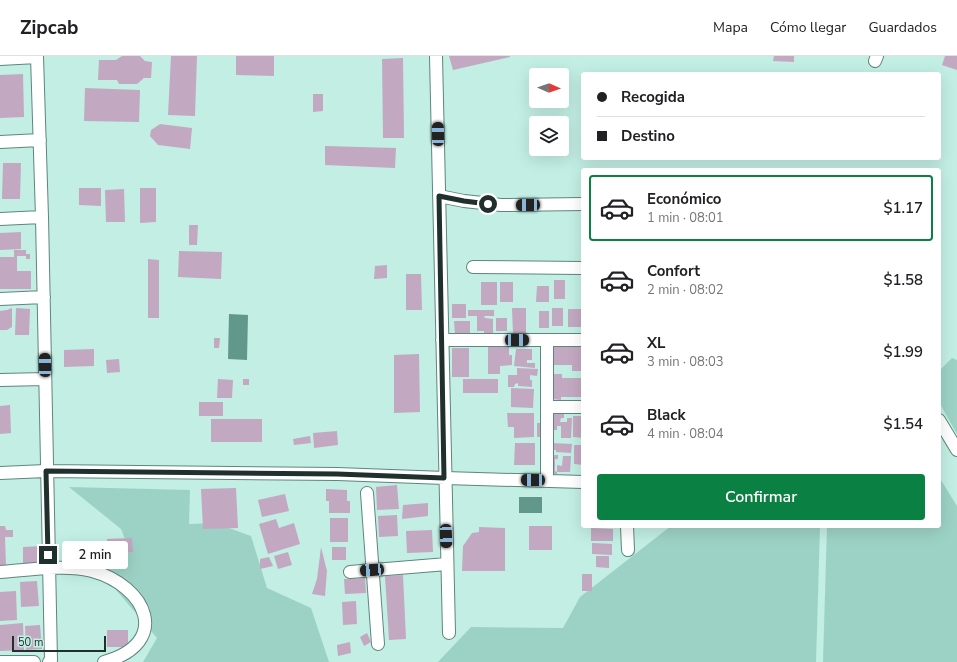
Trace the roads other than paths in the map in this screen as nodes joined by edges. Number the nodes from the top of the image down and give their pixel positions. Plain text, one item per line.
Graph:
1 (436, 56) edge
2 (37, 57) edge
3 (0, 59) edge
4 (40, 140) junction
5 (0, 142) edge
6 (439, 200) junction
7 (581, 204) edge
8 (42, 217) junction
9 (0, 219) edge
10 (473, 268) dead end
11 (581, 268) edge
12 (44, 297) junction
13 (0, 298) edge
14 (442, 340) junction
15 (547, 340) junction
16 (581, 340) edge
17 (45, 379) junction
18 (0, 380) edge
19 (548, 406) junction
20 (581, 407) edge
21 (941, 423) edge
22 (957, 450) edge
23 (46, 471) junction
24 (0, 473) edge
25 (444, 478) junction
26 (548, 481) junction
27 (581, 482) edge
28 (367, 493) dead end
29 (627, 528) edge
30 (628, 550) dead end
31 (447, 564) junction
32 (49, 569) junction
33 (372, 570) junction
34 (0, 572) edge
35 (350, 572) dead end
36 (449, 633) dead end
37 (378, 644) dead end
38 (0, 662) edge
39 (24, 662) edge
40 (34, 662) edge
41 (49, 662) edge
42 (104, 662) edge

1 - 6 street
2 - 3 street
2 - 4 street
4 - 5 street
4 - 8 street
6 - 7 street
6 - 14 street
8 - 9 street
8 - 12 street
10 - 11 street
12 - 13 street
12 - 17 street
14 - 15 street
14 - 25 street
15 - 16 street
15 - 19 street
17 - 18 street
17 - 23 street
19 - 20 street
19 - 26 street
21 - 22 street
23 - 24 street
23 - 25 street
23 - 32 street
25 - 26 street
25 - 31 street
26 - 27 street
28 - 33 street
29 - 30 street
31 - 33 street
31 - 36 street
32 - 34 street
32 - 41 street
32 - 42 street
33 - 35 street
33 - 37 street
38 - 39 street
39 - 40 street

